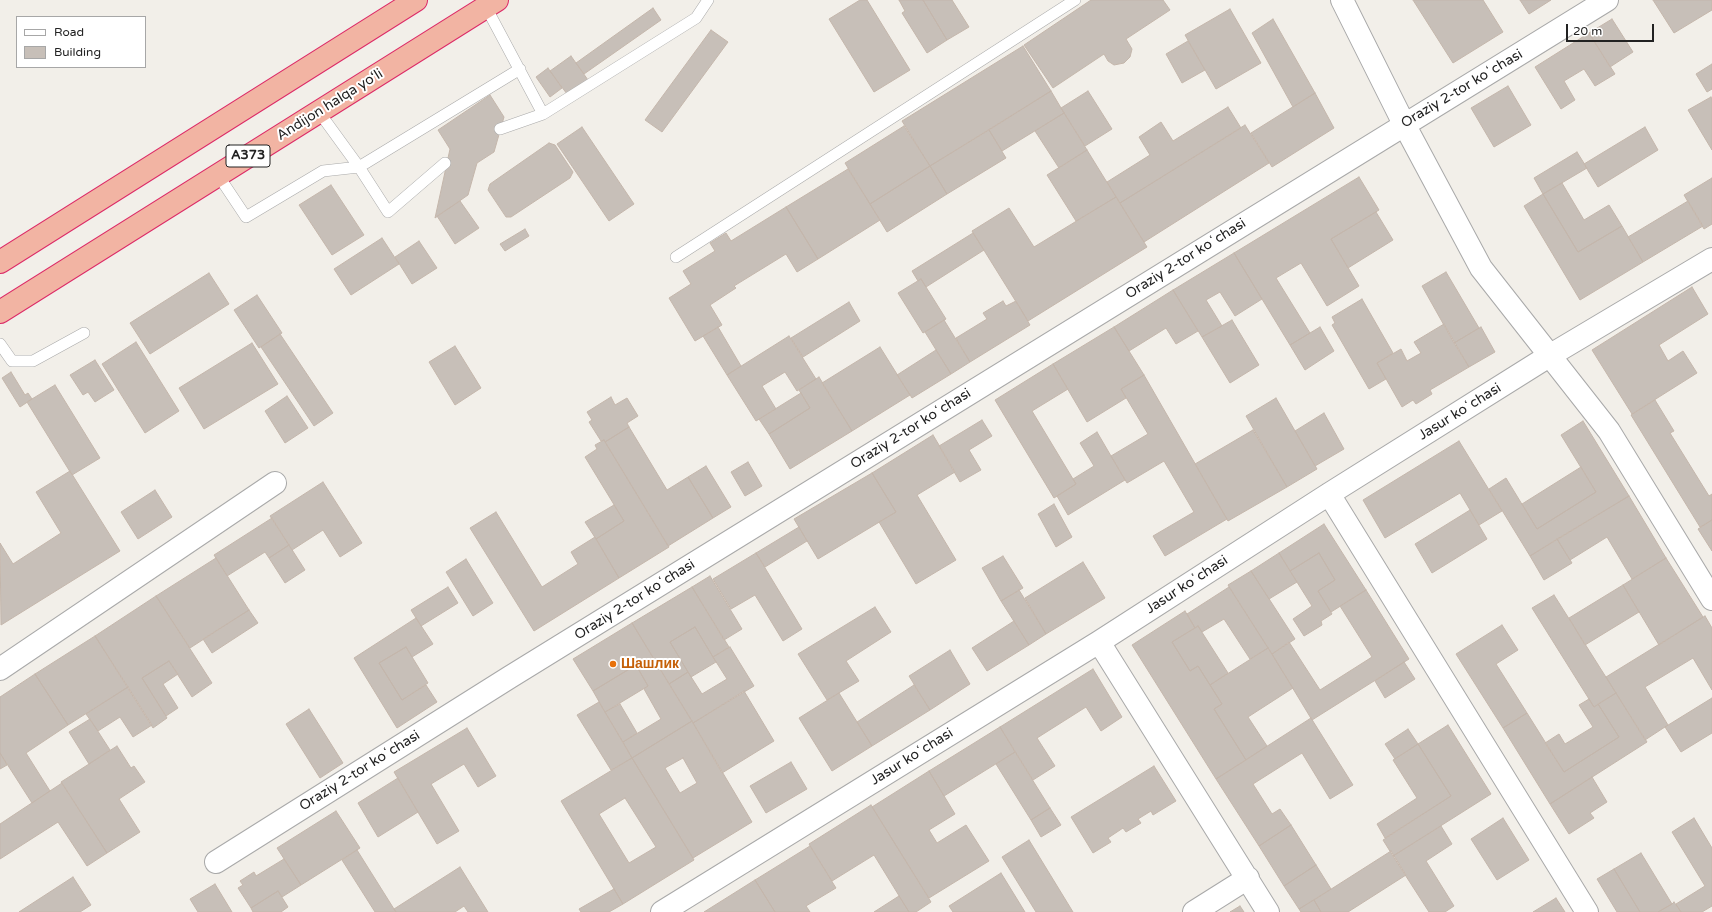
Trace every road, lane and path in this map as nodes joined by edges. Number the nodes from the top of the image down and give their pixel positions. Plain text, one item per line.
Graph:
1 (416, 0) edge
2 (708, 0) edge
3 (1075, 0) edge
4 (1342, 0) edge
5 (1607, 0) edge
6 (491, 4) edge
7 (520, 69) junction
8 (319, 112) junction
9 (543, 114) junction
10 (1404, 124) junction
11 (500, 130) dead end
12 (446, 163) dead end
13 (359, 167) junction
14 (218, 175) junction
15 (676, 257) dead end
16 (1712, 259) edge
17 (0, 262) edge
18 (0, 312) edge
19 (84, 334) dead end
20 (0, 344) edge
21 (1549, 356) junction
22 (275, 483) dead end
23 (1329, 494) junction
24 (1712, 599) edge
25 (1099, 642) junction
26 (0, 669) edge
27 (216, 862) dead end
28 (1248, 878) junction
29 (662, 912) edge
30 (1194, 912) edge
31 (1268, 912) edge
32 (1587, 912) edge

1 - 17 highway
2 - 9 lane
3 - 15 lane
4 - 10 street
5 - 10 street, Oraziy 2-tor koʻchasi
6 - 7 lane
6 - 8 highway, Andijon halqa yo‘li / A373
7 - 9 lane
7 - 13 lane
8 - 13 lane
8 - 14 highway, Andijon halqa yo‘li / A373
9 - 11 lane
10 - 21 street
10 - 27 street, Oraziy 2-tor koʻchasi
12 - 13 lane
13 - 14 lane
14 - 18 highway, Andijon halqa yo‘li / A373
16 - 21 street, Jasur koʻchasi
19 - 20 lane
21 - 23 street, Jasur koʻchasi
21 - 24 street
22 - 26 street
23 - 25 street, Jasur koʻchasi
23 - 32 street
25 - 28 street
25 - 29 street, Jasur koʻchasi
28 - 30 street
28 - 31 street

